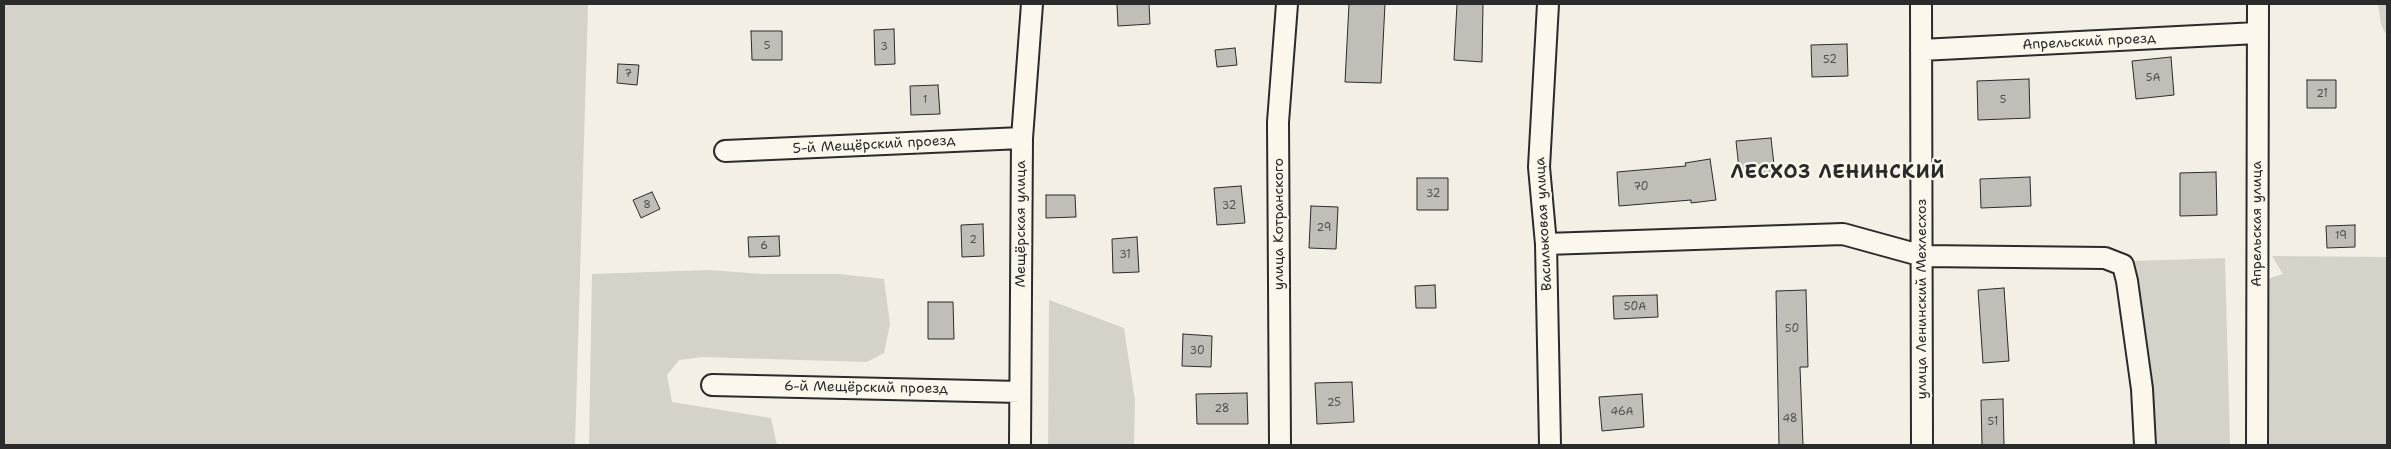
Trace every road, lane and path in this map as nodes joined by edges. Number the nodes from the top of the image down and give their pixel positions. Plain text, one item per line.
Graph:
1 (1032, 4) edge
2 (1287, 4) edge
3 (1548, 4) edge
4 (1921, 4) edge
5 (2258, 4) edge
6 (2257, 33) junction
7 (1921, 50) junction
8 (1022, 138) junction
9 (726, 151) dead end
10 (1546, 244) junction
11 (1923, 256) junction
12 (712, 385) dead end
13 (1020, 392) junction
14 (1020, 445) edge
15 (1280, 445) edge
16 (1550, 445) edge
17 (1922, 445) edge
18 (2145, 445) edge
19 (2257, 445) edge

1 - 8 street, Мещёрская улица
2 - 15 street, улица Котранского
3 - 10 street, Васильковая улица
4 - 7 street, улица Ленинский Мехлесхоз
5 - 6 street, Апрельская улица
6 - 7 street, Апрельский проезд
6 - 19 street, Апрельская улица
7 - 11 street, улица Ленинский Мехлесхоз
8 - 9 street, 5-й Мещёрский проезд
8 - 13 street, Мещёрская улица
10 - 11 street
10 - 16 street, Васильковая улица
11 - 17 street, улица Ленинский Мехлесхоз
11 - 18 street
12 - 13 street, 6-й Мещёрский проезд
13 - 14 street, Мещёрская улица

